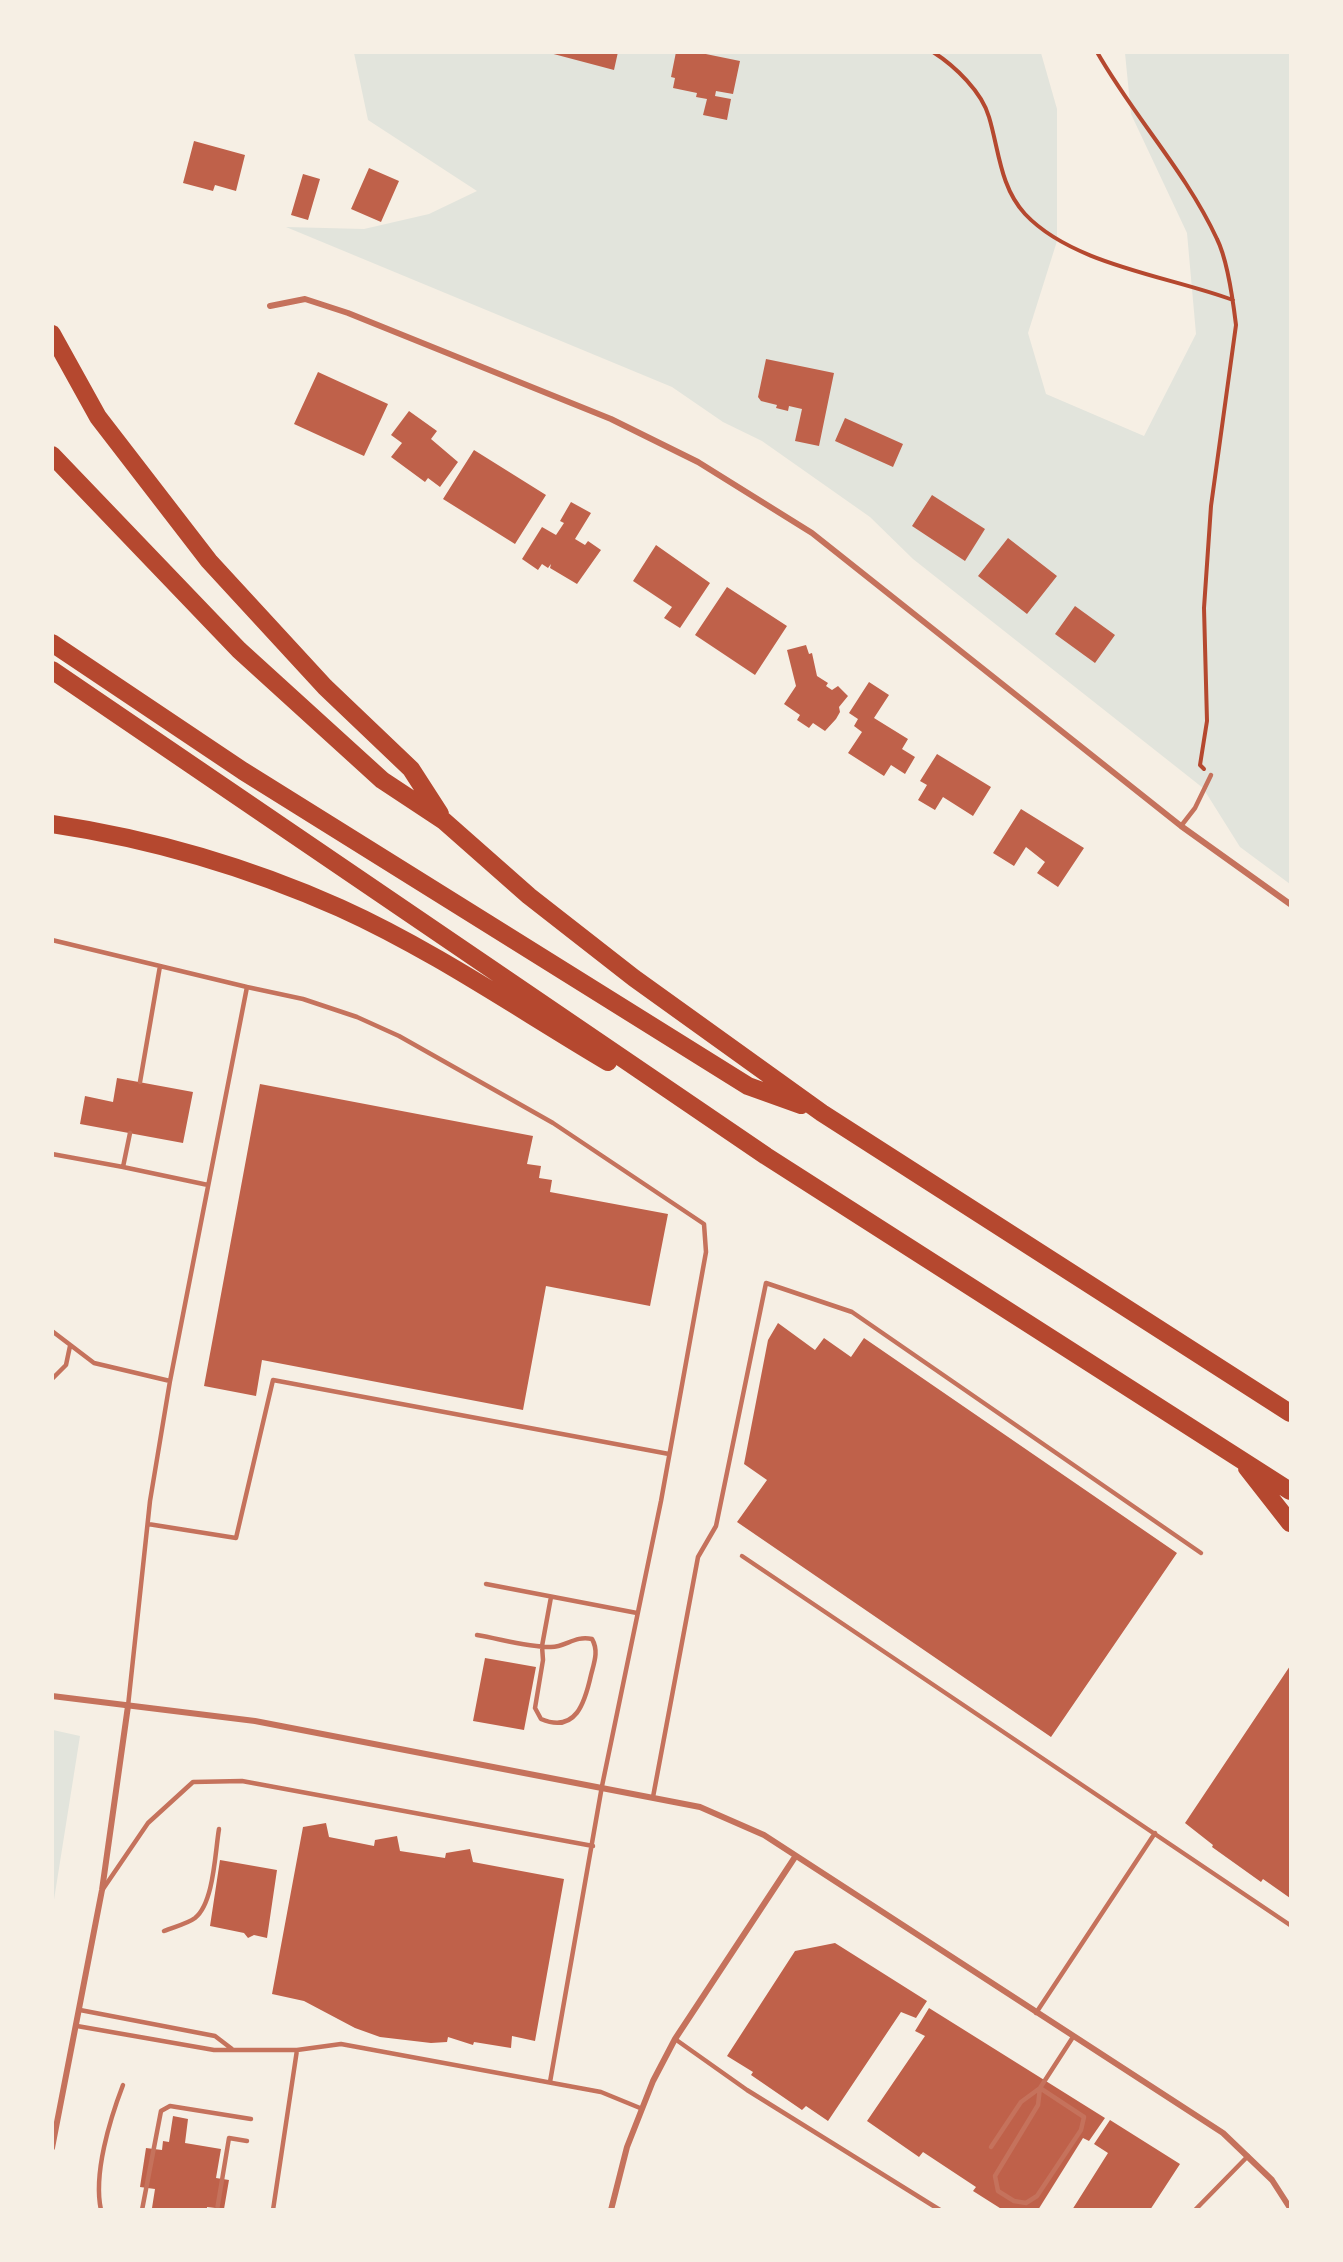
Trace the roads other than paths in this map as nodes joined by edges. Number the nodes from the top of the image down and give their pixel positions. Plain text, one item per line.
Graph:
1 (270, 306) dead end
2 (52, 334) edge
3 (52, 455) edge
4 (52, 643) edge
5 (52, 670) edge
6 (1211, 775) road end
7 (444, 821) junction
8 (52, 824) edge
9 (1181, 826) junction
10 (1290, 904) edge
11 (52, 940) edge
12 (160, 966) junction
13 (247, 987) junction
14 (140, 1082) dead end
15 (822, 1113) junction
16 (130, 1133) dead end
17 (52, 1154) edge
18 (766, 1156) junction
19 (123, 1167) junction
20 (208, 1185) junction
21 (52, 1331) edge
22 (70, 1346) junction
23 (52, 1379) edge
24 (170, 1381) junction
25 (1290, 1413) edge
26 (669, 1454) junction
27 (1240, 1460) junction
28 (1290, 1491) edge
29 (1290, 1523) edge
30 (148, 1524) junction
31 (1201, 1553) dead end
32 (741, 1556) dead end
33 (486, 1584) dead end
34 (551, 1597) junction
35 (637, 1613) junction
36 (477, 1635) dead end
37 (542, 1647) junction
38 (52, 1696) edge
39 (128, 1706) junction
40 (602, 1786) junction
41 (653, 1797) junction
42 (219, 1829) dead end
43 (1155, 1833) junction
44 (593, 1846) junction
45 (795, 1857) junction
46 (102, 1890) junction
47 (1290, 1925) edge
48 (164, 1930) dead end
49 (80, 2010) junction
50 (1036, 2013) junction
51 (77, 2026) junction
52 (1073, 2037) junction
53 (675, 2039) junction
54 (232, 2049) junction
55 (297, 2050) junction
56 (550, 2082) junction
57 (123, 2085) dead end
58 (1040, 2088) junction
59 (640, 2108) junction
60 (251, 2119) dead end
61 (247, 2141) dead end
62 (991, 2146) dead end
63 (52, 2148) edge
64 (1248, 2156) junction
65 (1290, 2208) edge
66 (101, 2210) edge
67 (142, 2210) edge
68 (217, 2210) edge
69 (273, 2210) edge
70 (611, 2210) edge
71 (940, 2210) edge
72 (1195, 2210) edge

1 - 9 street
2 - 7 highway
3 - 7 highway
4 - 15 highway
5 - 18 highway
6 - 9 lane
7 - 15 highway
8 - 18 highway
9 - 10 street
11 - 12 lane
12 - 13 lane
12 - 14 lane
13 - 20 lane
13 - 26 lane
15 - 25 highway
16 - 19 lane
17 - 19 lane
18 - 27 highway
19 - 20 lane
20 - 24 lane
21 - 22 lane
22 - 23 lane
22 - 24 lane
24 - 30 lane
26 - 30 lane
26 - 35 lane
27 - 28 highway
27 - 29 highway
30 - 39 lane
31 - 41 lane
32 - 43 lane
33 - 34 lane
34 - 35 lane
34 - 37 lane
35 - 40 lane
36 - 37 lane
37 - 37 lane
38 - 39 street
39 - 40 street
39 - 46 street
40 - 41 street
40 - 44 lane
41 - 45 street
42 - 48 lane
43 - 47 lane
43 - 50 lane
44 - 46 lane
44 - 56 lane
45 - 50 street
45 - 53 street
46 - 49 street
49 - 51 street
49 - 54 lane
50 - 52 street
51 - 54 lane
51 - 63 street
52 - 58 lane
52 - 64 street
53 - 59 street
53 - 71 lane
54 - 55 lane
55 - 56 lane
55 - 69 lane
56 - 59 lane
57 - 66 lane
58 - 58 lane
58 - 62 lane
59 - 70 street
60 - 67 lane
61 - 68 lane
64 - 65 street
64 - 72 lane

